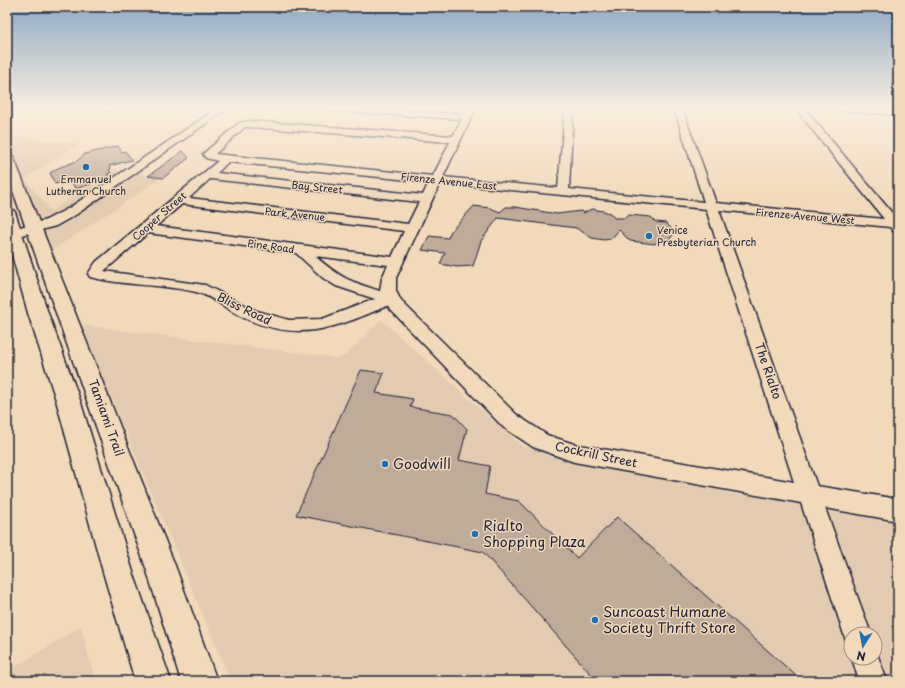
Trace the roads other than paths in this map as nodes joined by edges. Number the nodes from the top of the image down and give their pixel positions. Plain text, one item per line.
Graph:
1 (177, 140) edge
2 (224, 140) edge
3 (456, 140) edge
4 (567, 140) edge
5 (689, 140) edge
6 (826, 140) edge
7 (7, 156) edge
8 (226, 159) junction
9 (207, 175) junction
10 (436, 180) junction
11 (563, 192) junction
12 (426, 199) junction
13 (178, 200) junction
14 (712, 207) junction
15 (18, 225) edge
16 (897, 226) edge
17 (412, 228) junction
18 (145, 229) junction
19 (301, 250) junction
20 (396, 262) junction
21 (95, 274) joint
22 (390, 299) junction
23 (810, 495) junction
24 (898, 510) edge
25 (854, 626) edge
26 (868, 666) edge
27 (153, 681) edge
28 (199, 681) edge
29 (873, 681) edge

1 - 15 street
2 - 8 street, Firenze Avenue East
3 - 10 street
4 - 11 street
5 - 14 street, The Rialto
6 - 16 street
7 - 15 main road, Tamiami Trail
8 - 9 street, Cooper Street
8 - 10 street, Firenze Avenue East
9 - 12 street, Bay Street
9 - 13 street, Cooper Street
10 - 11 street, Firenze Avenue East
10 - 12 street
11 - 14 street, Firenze Avenue East
12 - 17 street
13 - 17 street, Park Avenue
13 - 18 street, Cooper Street
14 - 16 street, Firenze Avenue West
14 - 23 street, The Rialto
15 - 27 main road, Tamiami Trail
15 - 28 main road, Tamiami Trail
17 - 20 street
18 - 19 street, Pine Road
18 - 21 street, Cooper Street
19 - 20 street, Pine Road
19 - 22 street, Cockrill Street
20 - 22 street
21 - 22 street, Bliss Road
22 - 23 street, Cockrill Street
23 - 24 street, Cockrill Street
23 - 25 street, The Rialto
26 - 29 street

